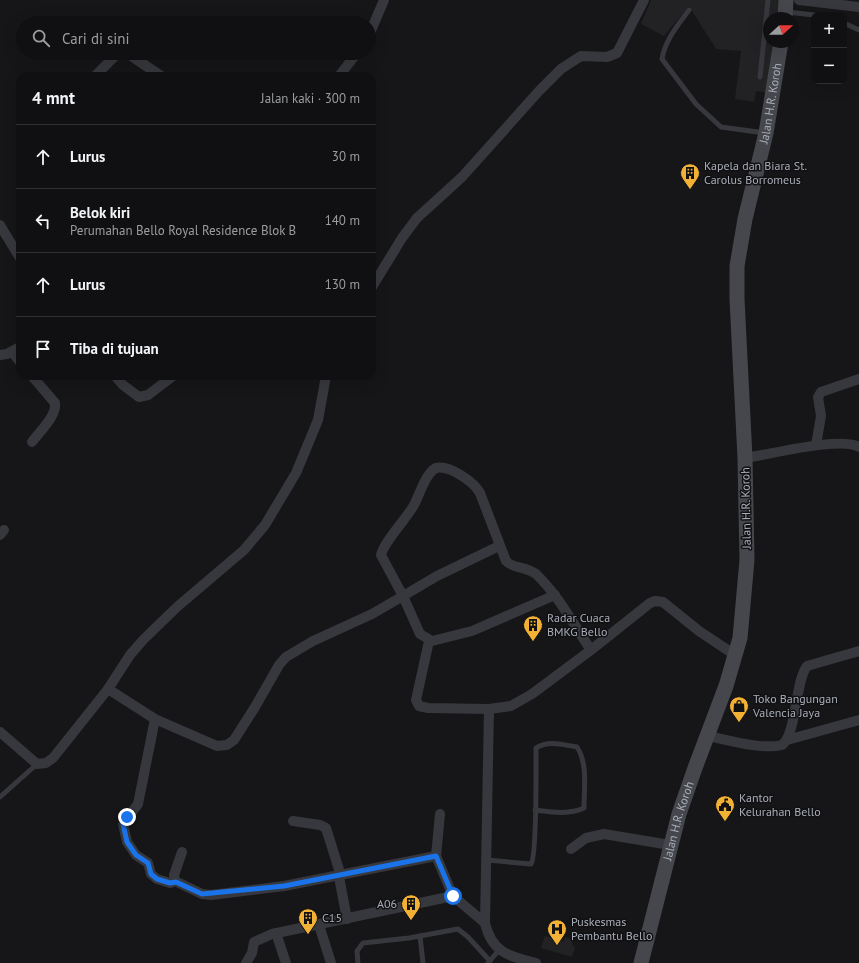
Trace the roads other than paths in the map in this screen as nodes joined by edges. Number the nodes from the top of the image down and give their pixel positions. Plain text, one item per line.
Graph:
1 (384, 0) edge
2 (644, 0) edge
3 (768, 0) edge
4 (799, 0) edge
5 (859, 7) edge
6 (689, 10) dead end
7 (786, 10) edge
8 (768, 12) edge
9 (811, 14) edge
10 (376, 19) edge
11 (847, 24) edge
12 (859, 30) edge
13 (764, 48) edge
14 (780, 48) edge
15 (111, 60) edge
16 (137, 60) edge
17 (352, 60) edge
18 (99, 72) edge
19 (155, 72) edge
20 (342, 72) edge
21 (760, 77) dead end
22 (766, 133) junction
23 (0, 225) edge
24 (16, 251) edge
25 (376, 280) edge
26 (16, 350) edge
27 (0, 355) edge
28 (859, 379) edge
29 (35, 380) edge
30 (118, 380) edge
31 (168, 380) edge
32 (325, 380) edge
33 (32, 442) dead end
34 (816, 445) junction
35 (859, 446) edge
36 (745, 458) junction
37 (499, 546) junction
38 (555, 595) junction
39 (403, 596) junction
40 (429, 641) junction
41 (591, 650) junction
42 (859, 651) edge
43 (735, 655) junction
44 (108, 689) junction
45 (489, 709) junction
46 (155, 719) junction
47 (859, 720) edge
48 (0, 732) edge
49 (708, 736) junction
50 (787, 740) junction
51 (38, 764) junction
52 (0, 797) edge
53 (535, 810) junction
54 (440, 814) dead end
55 (293, 820) dead end
56 (670, 845) junction
57 (571, 849) dead end
58 (182, 852) dead end
59 (436, 856) junction
60 (487, 860) junction
61 (340, 876) junction
62 (176, 882) junction
63 (453, 896) junction
64 (347, 919) junction
65 (485, 922) junction
66 (319, 925) junction
67 (276, 933) junction
68 (420, 936) junction
69 (500, 950) junction
70 (518, 961) edge
71 (489, 962) edge
72 (246, 963) edge
73 (286, 963) edge
74 (332, 963) edge
75 (358, 963) edge
76 (423, 963) edge
77 (536, 963) edge
78 (641, 963) edge

1 - 10 street
2 - 25 street
3 - 8 lane
4 - 5 street
6 - 22 lane
7 - 9 lane
11 - 12 lane
13 - 21 lane
14 - 22 main road, Jalan H.R. Koroh
15 - 18 street
16 - 19 street
17 - 20 street
22 - 36 main road, Jalan H.R. Koroh
23 - 24 street
26 - 27 street
28 - 34 street
29 - 33 street
30 - 31 street
32 - 44 street
34 - 35 street
34 - 36 street
36 - 43 main road, Jalan H.R. Koroh
37 - 38 street
37 - 39 street
37 - 39 street
38 - 40 street
38 - 41 street
39 - 40 street
39 - 46 street
40 - 45 street
41 - 43 street
41 - 45 street
42 - 50 street
43 - 49 main road, Jalan H.R. Koroh
44 - 46 street
44 - 51 street
45 - 60 street
46 - 62 street
47 - 50 street
48 - 51 street
49 - 50 street
49 - 56 main road, Jalan H.R. Koroh
51 - 52 lane
53 - 53 lane
53 - 60 lane
54 - 59 street
55 - 61 street
56 - 57 street
56 - 78 main road, Jalan H.R. Koroh
58 - 62 street
59 - 61 street
59 - 63 street
60 - 65 street
61 - 62 street
61 - 64 street
63 - 64 street
63 - 65 street
64 - 66 street
65 - 69 street
66 - 67 street
66 - 74 street
67 - 72 street
67 - 73 street
68 - 71 lane
68 - 75 lane
68 - 76 lane
69 - 70 street
69 - 71 lane
70 - 77 street

